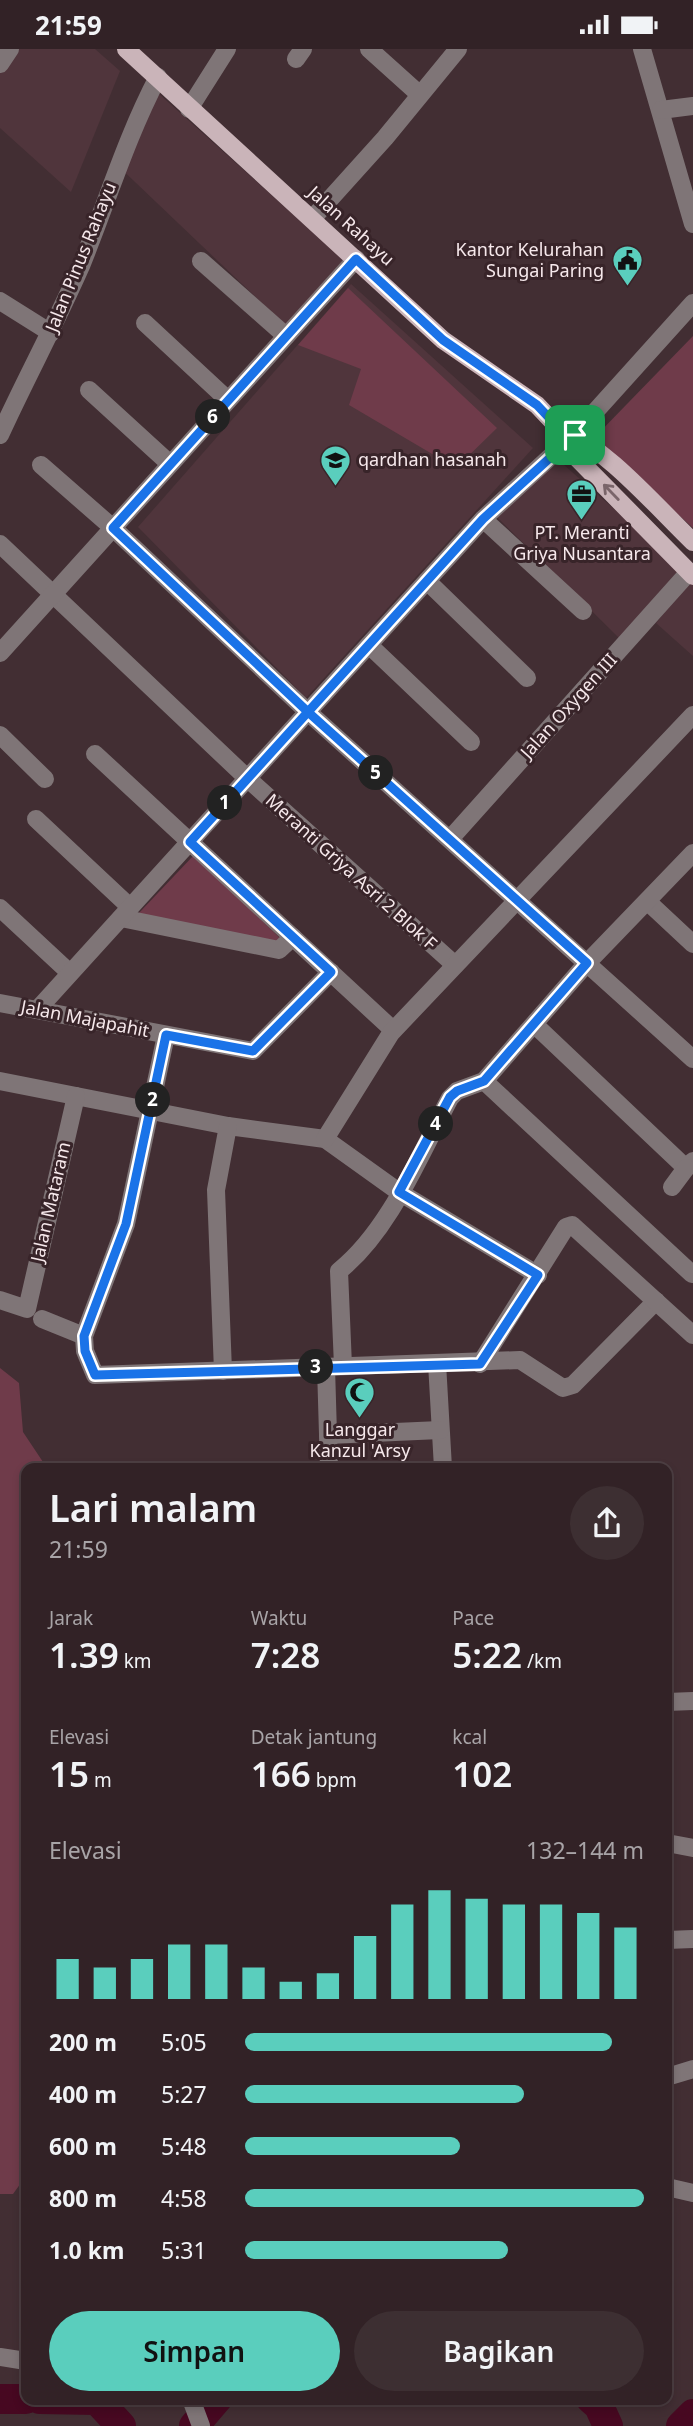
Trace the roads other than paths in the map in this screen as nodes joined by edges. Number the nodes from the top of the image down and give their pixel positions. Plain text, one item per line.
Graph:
1 (10, 49) edge
2 (126, 49) edge
3 (227, 49) edge
4 (369, 49) edge
5 (458, 49) edge
6 (642, 49) edge
7 (0, 64) edge
8 (158, 77) junction
9 (419, 94) junction
10 (693, 106) edge
11 (189, 109) junction
12 (661, 110) junction
13 (313, 219) junction
14 (693, 224) edge
15 (356, 259) junction
16 (201, 261) dead end
17 (0, 301) edge
18 (693, 303) edge
19 (145, 323) dead end
20 (51, 333) junction
21 (286, 336) junction
22 (89, 390) dead end
23 (228, 400) junction
24 (0, 435) edge
25 (571, 439) junction
26 (170, 464) junction
27 (41, 465) dead end
28 (483, 519) junction
29 (113, 528) junction
30 (693, 542) edge
31 (0, 544) edge
32 (691, 574) edge
33 (427, 581) junction
34 (54, 594) junction
35 (583, 611) dead end
36 (369, 645) junction
37 (1, 650) edge
38 (527, 677) dead end
39 (308, 712) junction
40 (693, 715) edge
41 (0, 735) edge
42 (471, 741) dead end
43 (94, 754) dead end
44 (247, 778) junction
45 (45, 779) dead end
46 (36, 819) dead end
47 (450, 839) junction
48 (190, 842) junction
49 (693, 853) edge
50 (517, 900) junction
51 (648, 902) junction
52 (0, 908) edge
53 (126, 913) junction
54 (293, 937) junction
55 (693, 944) edge
56 (587, 963) junction
57 (455, 965) junction
58 (331, 972) junction
59 (70, 974) junction
60 (0, 1003) edge
61 (37, 1010) junction
62 (535, 1025) junction
63 (393, 1030) junction
64 (166, 1035) junction
65 (693, 1059) edge
66 (484, 1081) junction
67 (1, 1084) edge
68 (76, 1096) junction
69 (151, 1111) junction
70 (228, 1126) junction
71 (325, 1139) junction
72 (690, 1164) edge
73 (672, 1187) dead end
74 (399, 1192) junction
75 (692, 1274) edge
76 (538, 1275) junction
77 (0, 1300) edge
78 (656, 1301) junction
79 (34, 1314) junction
80 (693, 1335) edge
81 (84, 1336) junction
82 (436, 1363) junction
83 (480, 1364) junction
84 (335, 1366) junction
85 (223, 1371) junction
86 (440, 1430) junction
87 (328, 1435) junction
88 (329, 1463) edge
89 (443, 1463) edge
90 (693, 1701) edge
91 (672, 1702) edge
92 (672, 1844) edge
93 (693, 1848) edge
94 (693, 1939) edge
95 (672, 1940) edge
96 (693, 2069) edge
97 (672, 2075) edge
98 (672, 2188) edge
99 (693, 2193) edge
100 (0, 2357) edge
101 (21, 2360) edge
102 (193, 2405) edge
103 (201, 2426) edge

1 - 7 street
2 - 8 main road, Jalan Rahayu
3 - 11 street
4 - 9 street
5 - 9 street
6 - 12 street
8 - 11 main road, Jalan Rahayu
8 - 20 street, Jalan Pinus Rahayu
9 - 13 street
10 - 12 street
11 - 13 main road, Jalan Rahayu
12 - 14 street
13 - 15 main road, Jalan Rahayu
15 - 21 street
15 - 25 main road, Jalan Rahayu
16 - 21 street
17 - 20 street
18 - 25 street
19 - 23 street
20 - 24 street, Jalan Pinus Rahayu
21 - 23 street
22 - 26 street
23 - 26 street
25 - 28 street
25 - 30 main road
32 -> 25 main road
26 - 29 street
27 - 29 street
28 - 33 street
28 - 35 street
29 - 34 street
29 - 39 street
31 - 34 street, Meranti Griya Asri 2 Blok F
32 - 47 street, Jalan Oxygen III
33 - 36 street
33 - 38 street
34 - 37 street
34 - 44 street, Meranti Griya Asri 2 Blok F
36 - 39 street
36 - 42 street
39 - 44 street
39 - 47 street
40 - 50 street
41 - 45 street
43 - 48 street
44 - 48 street
44 - 57 street, Meranti Griya Asri 2 Blok F
46 - 53 street
47 - 50 street
48 - 53 street
48 - 54 street
49 - 51 street
50 - 56 street
50 - 57 street
51 - 55 street
51 - 56 street
52 - 59 street
53 - 54 street
53 - 59 street
54 - 58 street
56 - 62 street
56 - 65 street
57 - 63 street
58 - 63 street
58 - 64 street, Jalan Majapahit
59 - 61 street
60 - 61 street, Jalan Majapahit
61 - 64 street, Jalan Majapahit
62 - 66 street
62 - 72 street
63 - 71 street
64 - 69 street
66 - 74 street
66 - 75 street
67 - 68 street
68 - 69 street
68 - 79 street, Jalan Mataram
69 - 70 street
69 - 81 street
70 - 71 street
70 - 85 street
71 - 74 street
72 - 73 street
74 - 76 street
74 - 84 street
76 - 78 street
76 - 83 street
77 - 79 street
78 - 80 street
78 - 83 street
79 - 81 street
81 - 85 street
82 - 83 street
82 - 84 street
82 - 86 street
84 - 85 street
84 - 87 street
86 - 87 street
86 - 89 street
87 - 88 street
90 - 91 street
92 - 93 street
94 - 95 street
96 - 97 street
98 - 99 street
100 - 101 street
102 - 103 street

